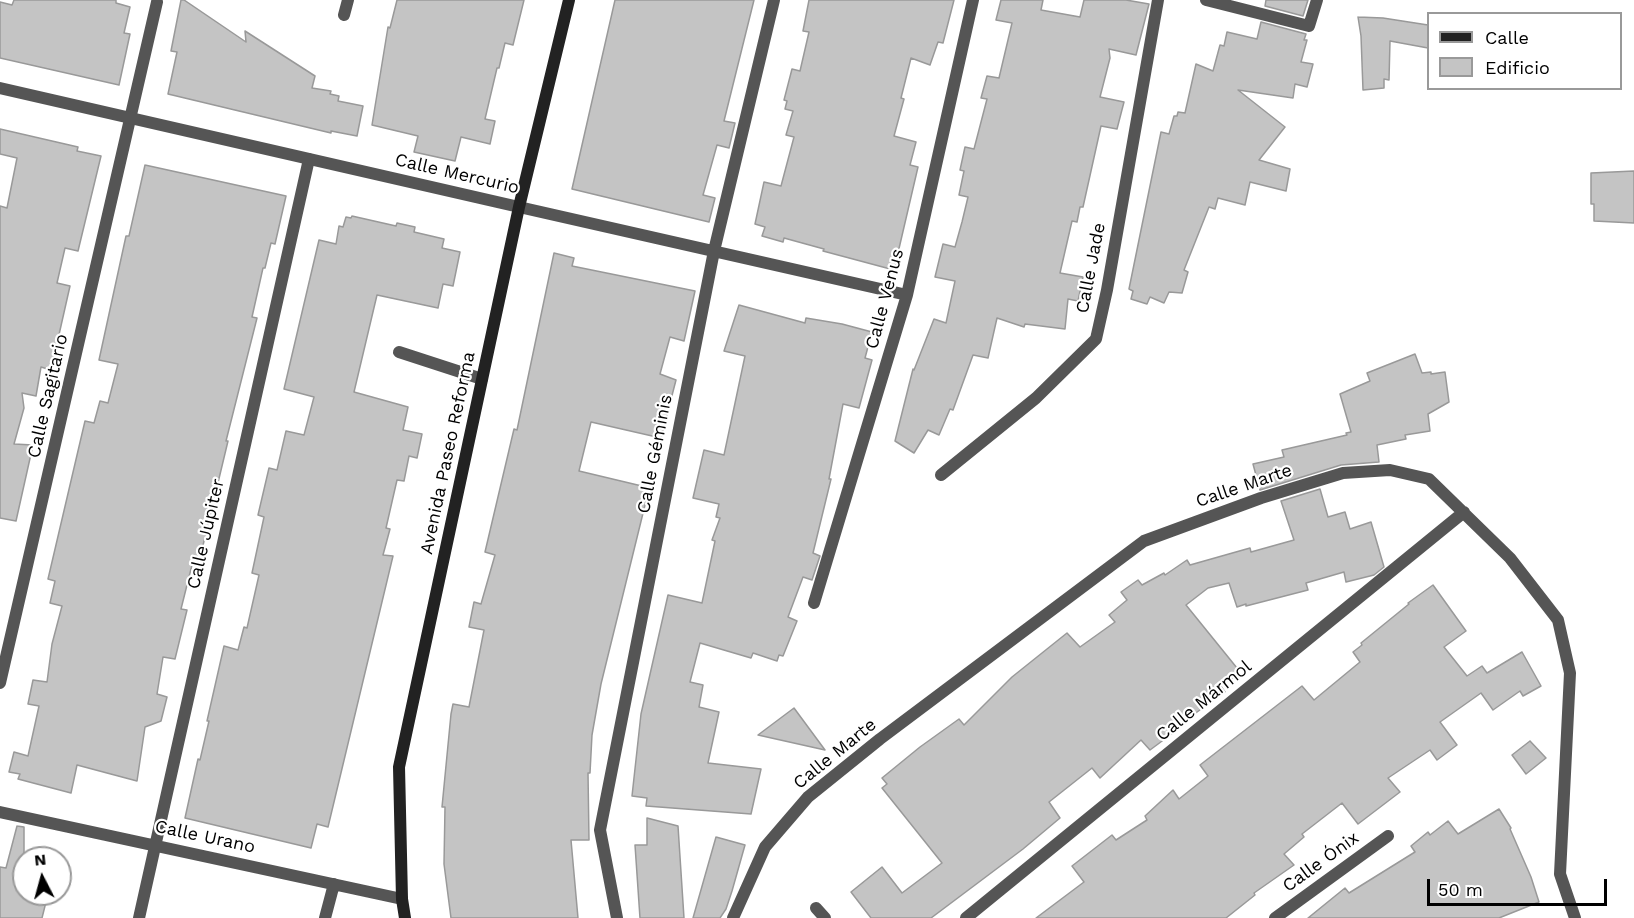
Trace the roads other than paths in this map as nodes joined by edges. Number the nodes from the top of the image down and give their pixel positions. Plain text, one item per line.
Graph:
1 (348, 0) edge
2 (569, 0) edge
3 (774, 0) edge
4 (973, 0) edge
5 (1158, 0) edge
6 (1206, 0) edge
7 (1317, 0) edge
8 (157, 2) dead end
9 (344, 15) dead end
10 (0, 88) edge
11 (130, 118) junction
12 (309, 159) junction
13 (519, 207) junction
14 (714, 251) junction
15 (907, 295) junction
16 (399, 352) dead end
17 (482, 379) junction
18 (941, 476) dead end
19 (1464, 512) junction
20 (814, 603) dead end
21 (0, 683) edge
22 (0, 812) edge
23 (1388, 836) dead end
24 (156, 845) junction
25 (334, 884) junction
26 (402, 899) junction
27 (816, 908) dead end
28 (139, 918) edge
29 (325, 918) edge
30 (405, 918) edge
31 (617, 918) edge
32 (733, 918) edge
33 (825, 918) edge
34 (966, 918) edge
35 (1275, 918) edge
36 (1575, 918) edge

1 - 9 street
2 - 13 main road, Avenida Paseo Reforma
3 - 14 street, Calle Géminis
4 - 15 street, Calle Venus
5 - 18 street, Calle Jade
6 - 7 street
8 - 11 street, Calle Sagitario
10 - 11 street, Calle Mercurio
11 - 12 street, Calle Mercurio
11 - 21 street, Calle Sagitario
12 - 13 street, Calle Mercurio
12 - 24 street, Calle Júpiter
13 - 14 street, Calle Mercurio
13 - 17 main road, Avenida Paseo Reforma
14 - 15 street, Calle Mercurio
14 - 31 street, Calle Géminis
15 - 20 street, Calle Venus
16 - 17 street
17 - 26 main road, Avenida Paseo Reforma
19 - 32 street, Calle Marte
19 - 34 street, Calle Mármol
19 - 36 street, Calle Marte
22 - 24 street, Calle Urano
23 - 35 street, Calle Ónix
24 - 25 street, Calle Urano
24 - 28 street, Calle Júpiter
25 - 26 street, Calle Urano
25 - 29 street
26 - 30 main road, Avenida Paseo Reforma
27 - 33 street

